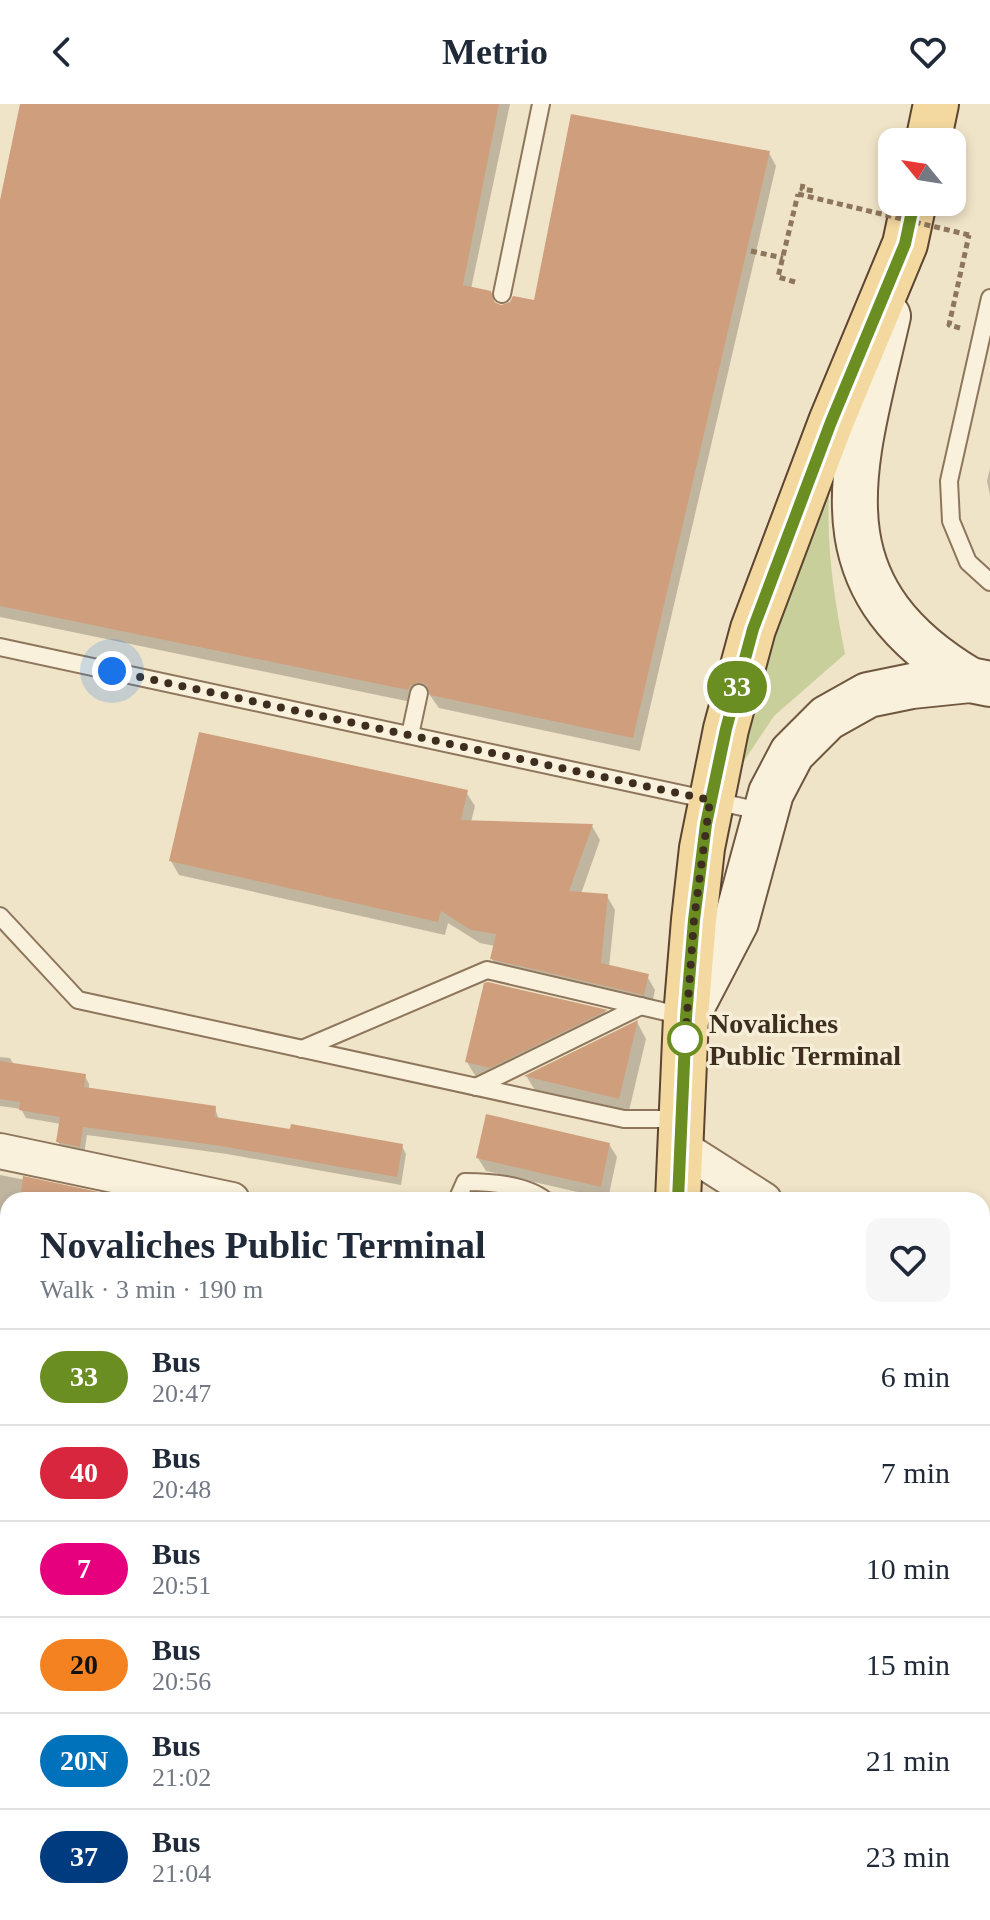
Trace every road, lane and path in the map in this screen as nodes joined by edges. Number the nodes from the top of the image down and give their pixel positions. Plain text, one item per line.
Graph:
1 (541, 104) edge
2 (936, 104) edge
3 (931, 128) edge
4 (803, 184) dead end
5 (814, 191) dead end
6 (911, 216) edge
7 (905, 244) junction
8 (751, 251) dead end
9 (783, 258) junction
10 (795, 282) dead end
11 (502, 294) dead end
12 (990, 298) edge
13 (949, 325) dead end
14 (990, 582) edge
15 (0, 647) edge
16 (980, 682) edge
17 (419, 693) dead end
18 (410, 735) junction
19 (710, 800) junction
20 (766, 812) junction
21 (0, 916) edge
22 (641, 1006) junction
23 (686, 1017) junction
24 (302, 1049) junction
25 (476, 1087) junction
26 (682, 1133) junction
27 (0, 1151) edge
28 (194, 1192) edge
29 (461, 1192) edge
30 (530, 1192) edge
31 (678, 1192) edge
32 (754, 1192) edge

1 - 11 lane
2 - 3 main road
4 - 5 path
6 - 7 main road
7 - 16 main road
7 - 19 main road
8 - 9 path
9 - 10 path
9 - 13 path, bridge
12 - 14 lane
15 - 18 lane
16 - 20 main road
17 - 18 lane
18 - 19 lane
19 - 20 lane
19 - 23 main road
20 - 23 main road
21 - 24 lane
22 - 23 lane
22 - 24 lane
22 - 25 lane
23 - 26 main road
24 - 25 lane
25 - 26 lane
26 - 31 main road
26 - 32 street
27 - 28 street
29 - 30 lane

